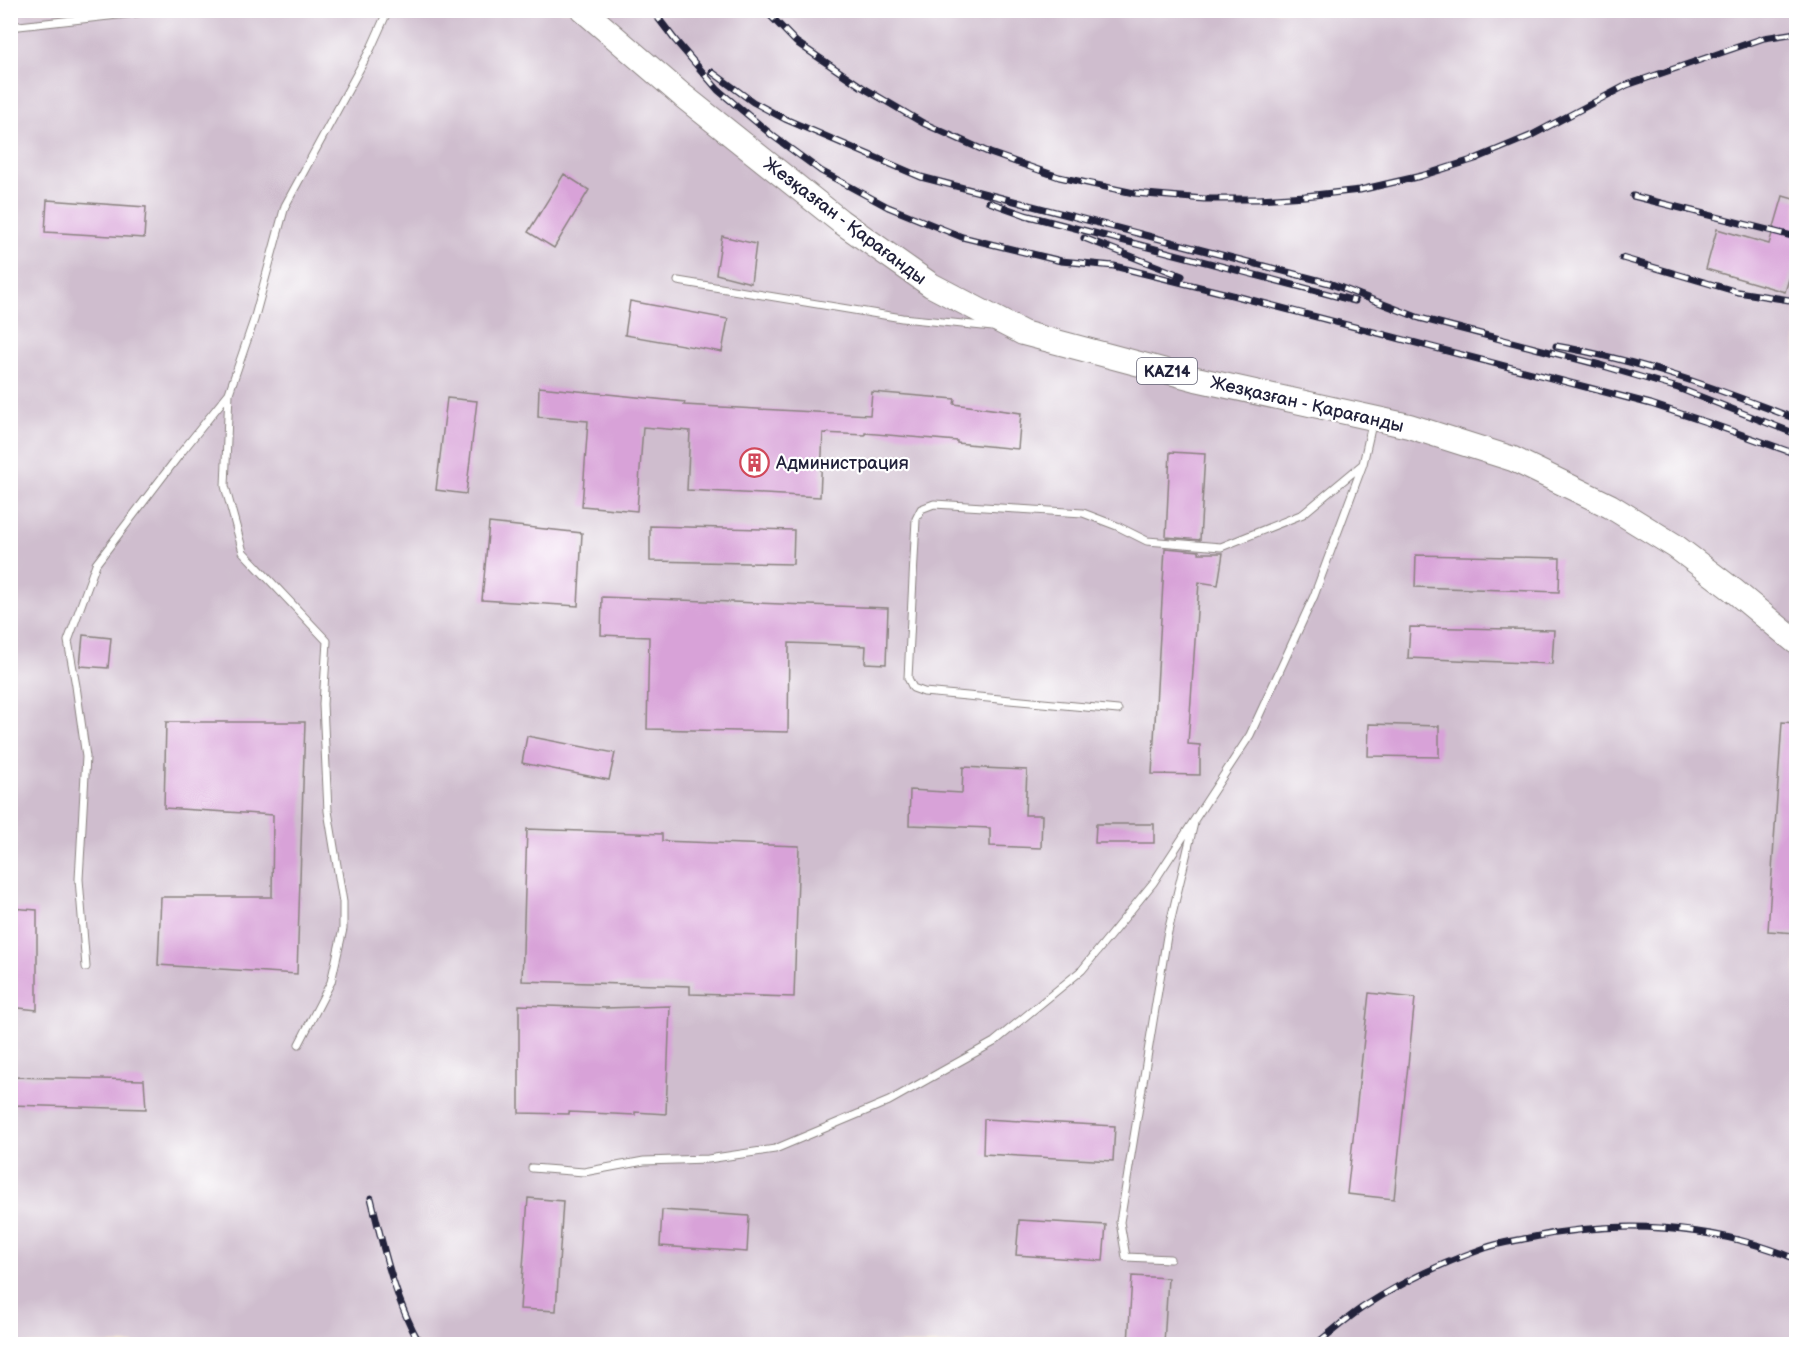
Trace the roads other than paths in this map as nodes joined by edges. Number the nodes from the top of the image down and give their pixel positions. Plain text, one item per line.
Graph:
1 (163, 10) edge
2 (388, 10) edge
3 (583, 10) edge
4 (10, 27) edge
5 (678, 281) dead end
6 (1017, 329) junction
7 (229, 393) junction
8 (1374, 418) junction
9 (1363, 464) junction
10 (1797, 642) edge
11 (1118, 710) dead end
12 (1196, 818) junction
13 (86, 967) dead end
14 (299, 1044) dead end
15 (532, 1168) dead end
16 (1170, 1259) dead end

1 - 4 lane
2 - 7 lane
3 - 6 highway, Жезқазған - Қарағанды / KAZ14
5 - 6 lane
6 - 8 highway, Жезқазған - Қарағанды / KAZ14
7 - 13 lane
7 - 14 lane
8 - 9 lane
8 - 10 highway, Жезқазған - Қарағанды / KAZ14
9 - 11 lane
9 - 12 lane
12 - 15 lane
12 - 16 lane

